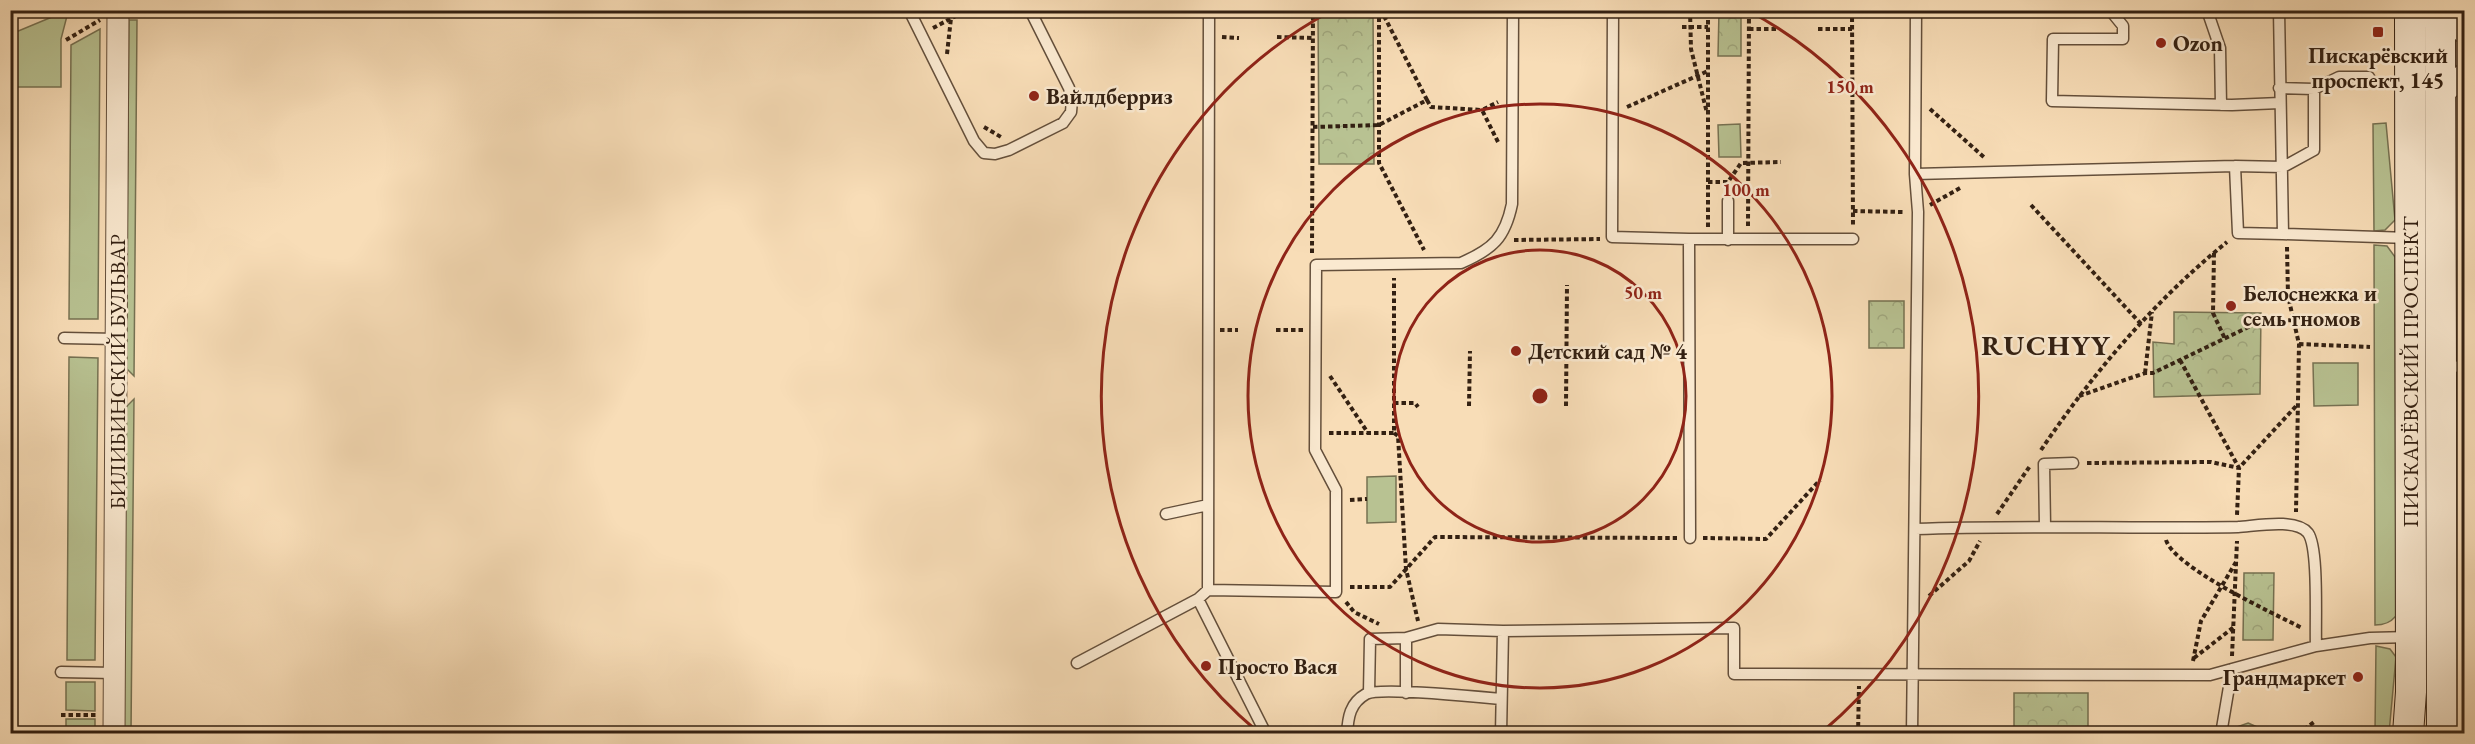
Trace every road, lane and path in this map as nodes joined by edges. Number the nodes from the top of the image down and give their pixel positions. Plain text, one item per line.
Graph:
1 (909, 10) edge
2 (949, 10) edge
3 (967, 10) edge
4 (1030, 10) edge
5 (1209, 10) edge
6 (1313, 10) edge
7 (1380, 10) edge
8 (1514, 10) edge
9 (1613, 10) edge
10 (1690, 10) edge
11 (1708, 10) edge
12 (1749, 10) edge
13 (1852, 10) edge
14 (1916, 10) edge
15 (2110, 10) edge
16 (2207, 10) edge
17 (2279, 10) edge
18 (2410, 10) edge
19 (2442, 10) edge
20 (111, 14) edge
21 (951, 18) junction
22 (1682, 27) dead end
23 (1690, 27) junction
24 (1708, 27) junction
25 (1749, 29) junction
26 (1777, 29) dead end
27 (1818, 29) dead end
28 (1852, 29) junction
29 (921, 33) junction
30 (2464, 33) edge
31 (1277, 38) dead end
32 (1313, 38) junction
33 (66, 40) dead end
34 (1708, 71) junction
35 (2464, 74) edge
36 (1697, 76) junction
37 (2369, 76) dead end
38 (944, 81) junction
39 (2279, 88) junction
40 (2314, 89) junction
41 (1915, 96) junction
42 (2440, 97) junction
43 (1427, 100) junction
44 (2280, 103) junction
45 (2221, 105) junction
46 (1482, 110) dead end
47 (960, 112) junction
48 (1613, 113) junction
49 (1708, 120) junction
50 (1379, 125) junction
51 (1313, 126) junction
52 (1017, 147) junction
53 (1748, 162) junction
54 (1780, 162) dead end
55 (2235, 166) junction
56 (2283, 167) junction
57 (1987, 172) junction
58 (2001, 172) junction
59 (1915, 174) junction
60 (1708, 182) junction
61 (1728, 201) dead end
62 (2031, 205) dead end
63 (1853, 211) junction
64 (1918, 212) junction
65 (2238, 233) junction
66 (2283, 234) junction
67 (1612, 237) junction
68 (2409, 238) junction
69 (1689, 239) junction
70 (1708, 239) junction
71 (1853, 239) joint
72 (1499, 240) junction
73 (1728, 240) junction
74 (1748, 240) junction
75 (2214, 252) junction
76 (1431, 264) junction
77 (1316, 265) junction
78 (1394, 265) junction
79 (1567, 285) dead end
80 (2152, 311) junction
81 (2293, 320) junction
82 (2141, 324) junction
83 (1276, 330) dead end
84 (1316, 330) junction
85 (64, 338) dead end
86 (117, 339) junction
87 (2225, 339) junction
88 (2299, 344) junction
89 (2370, 347) dead end
90 (1470, 351) dead end
91 (1316, 356) junction
92 (2180, 360) junction
93 (2453, 366) edge
94 (2145, 374) junction
95 (2076, 398) junction
96 (1394, 403) junction
97 (2297, 404) junction
98 (1469, 406) dead end
99 (1566, 406) dead end
100 (1418, 407) dead end
101 (1316, 433) junction
102 (1368, 433) junction
103 (1394, 433) junction
104 (2073, 464) joint
105 (2239, 468) junction
106 (1820, 480) dead end
107 (1208, 506) junction
108 (1166, 513) dead end
109 (2296, 524) junction
110 (1989, 526) junction
111 (2045, 526) junction
112 (2163, 526) junction
113 (2237, 527) junction
114 (1915, 529) junction
115 (1690, 538) junction
116 (2236, 561) junction
117 (1406, 569) junction
118 (2222, 586) junction
119 (1208, 590) junction
120 (1336, 592) junction
121 (2235, 593) junction
122 (1198, 599) junction
123 (1912, 611) junction
124 (2234, 627) junction
125 (1503, 631) junction
126 (1420, 634) junction
127 (2411, 637) junction
128 (1406, 638) junction
129 (2316, 640) junction
130 (2193, 659) junction
131 (1077, 663) dead end
132 (2232, 669) junction
133 (61, 672) dead end
134 (114, 673) junction
135 (1859, 674) junction
136 (1912, 675) junction
137 (2190, 675) junction
138 (1369, 693) junction
139 (1406, 693) junction
140 (1501, 699) junction
141 (61, 715) dead end
142 (100, 715) dead end
143 (2314, 722) dead end
144 (114, 734) edge
145 (1266, 734) edge
146 (1347, 734) edge
147 (1501, 734) edge
148 (1858, 734) edge
149 (1912, 734) edge
150 (2221, 734) edge
151 (2298, 734) edge
152 (2408, 734) edge
153 (2442, 734) edge

1 - 29 lane
2 - 21 path
3 - 21 path
4 - 52 lane
5 - 107 lane
6 - 32 path
7 - 43 path
7 - 50 path
8 - 72 lane
9 - 48 lane
10 - 23 path
11 - 24 path
12 - 25 path
13 - 28 path
14 - 41 lane
15 - 45 lane
16 - 45 lane
17 - 39 lane
18 - 68 main road, ПИСКАРЁВСКИЙ ПРОСПЕКТ
19 - 30 street
19 - 42 main road, ПИСКАРЁВСКИЙ ПРОСПЕКТ
20 - 33 path
20 - 86 street, БИЛИБИНСКИЙ БУЛЬВАР
21 - 29 path
21 - 38 path
22 - 23 path
23 - 24 path
23 - 36 path
24 - 34 path
25 - 26 path
25 - 53 path
27 - 28 path
28 - 63 path
29 - 38 lane
31 - 32 path
32 - 51 path
34 - 36 path
34 - 49 path
35 - 42 street
36 - 48 path
36 - 49 path
37 - 40 lane
38 - 47 lane
39 - 40 lane
39 - 44 lane
40 - 56 lane
41 - 58 path
41 - 59 lane
42 - 93 main road, ПИСКАРЁВСКИЙ ПРОСПЕКТ
43 - 46 path
43 - 50 path
44 - 45 lane
44 - 56 lane
47 - 52 path
47 - 52 lane
48 - 67 lane
49 - 60 path
50 - 51 path
50 - 76 path
51 - 77 path
53 - 54 path
53 - 60 path
53 - 74 path
55 - 56 lane
55 - 58 lane
55 - 65 lane
56 - 66 lane
57 - 58 lane
57 - 59 lane
57 - 64 path
59 - 64 lane
60 - 70 path
61 - 73 lane
62 - 82 path
63 - 64 path
63 - 71 path
64 - 114 lane
65 - 66 lane
65 - 75 path
66 - 68 lane
66 - 81 path
67 - 69 lane
67 - 72 path
68 - 127 main road, ПИСКАРЁВСКИЙ ПРОСПЕКТ
69 - 70 lane
69 - 115 lane
70 - 73 lane
71 - 74 lane
72 - 76 lane
73 - 74 lane
75 - 80 path
75 - 87 path
76 - 78 lane
77 - 78 lane
77 - 84 lane
78 - 96 path
79 - 99 path
80 - 82 path
80 - 94 path
81 - 87 path
81 - 88 path
82 - 95 path
83 - 84 path
84 - 91 lane
85 - 86 lane
86 - 134 street, БИЛИБИНСКИЙ БУЛЬВАР
87 - 92 path
88 - 89 path
88 - 97 path
90 - 98 path
91 - 101 lane
91 - 102 path
92 - 94 path
92 - 105 path
93 - 153 main road, ПИСКАРЁВСКИЙ ПРОСПЕКТ
94 - 95 path
95 - 110 path
96 - 100 path
96 - 103 path
97 - 105 path
97 - 109 path
101 - 102 path
101 - 120 lane
102 - 103 path
103 - 117 path
104 - 105 path
104 - 111 lane
105 - 113 path
106 - 115 path
107 - 108 lane
107 - 119 lane
109 - 113 lane
109 - 129 lane
110 - 111 lane
110 - 114 lane
110 - 123 path
111 - 112 lane
112 - 113 lane
112 - 118 path
113 - 116 path
114 - 123 lane
115 - 117 path
116 - 118 path
116 - 121 path
117 - 120 path
117 - 126 path
118 - 121 path
118 - 130 path
119 - 120 lane
119 - 122 lane
120 - 128 path
121 - 124 path
121 - 129 path
122 - 131 lane
122 - 145 lane
123 - 136 lane
124 - 130 path
124 - 132 path
125 - 126 lane
125 - 135 lane
125 - 140 lane
126 - 128 lane
127 - 129 lane
127 - 152 main road, ПИСКАРЁВСКИЙ ПРОСПЕКТ
128 - 138 lane
128 - 139 lane
129 - 132 lane
130 - 137 path
132 - 137 lane
132 - 150 lane
133 - 134 lane
134 - 144 street, БИЛИБИНСКИЙ БУЛЬВАР
135 - 136 lane
135 - 148 path
136 - 137 lane
136 - 149 lane
138 - 139 lane
138 - 146 lane
139 - 140 lane
140 - 147 lane
141 - 142 path
143 - 151 path

